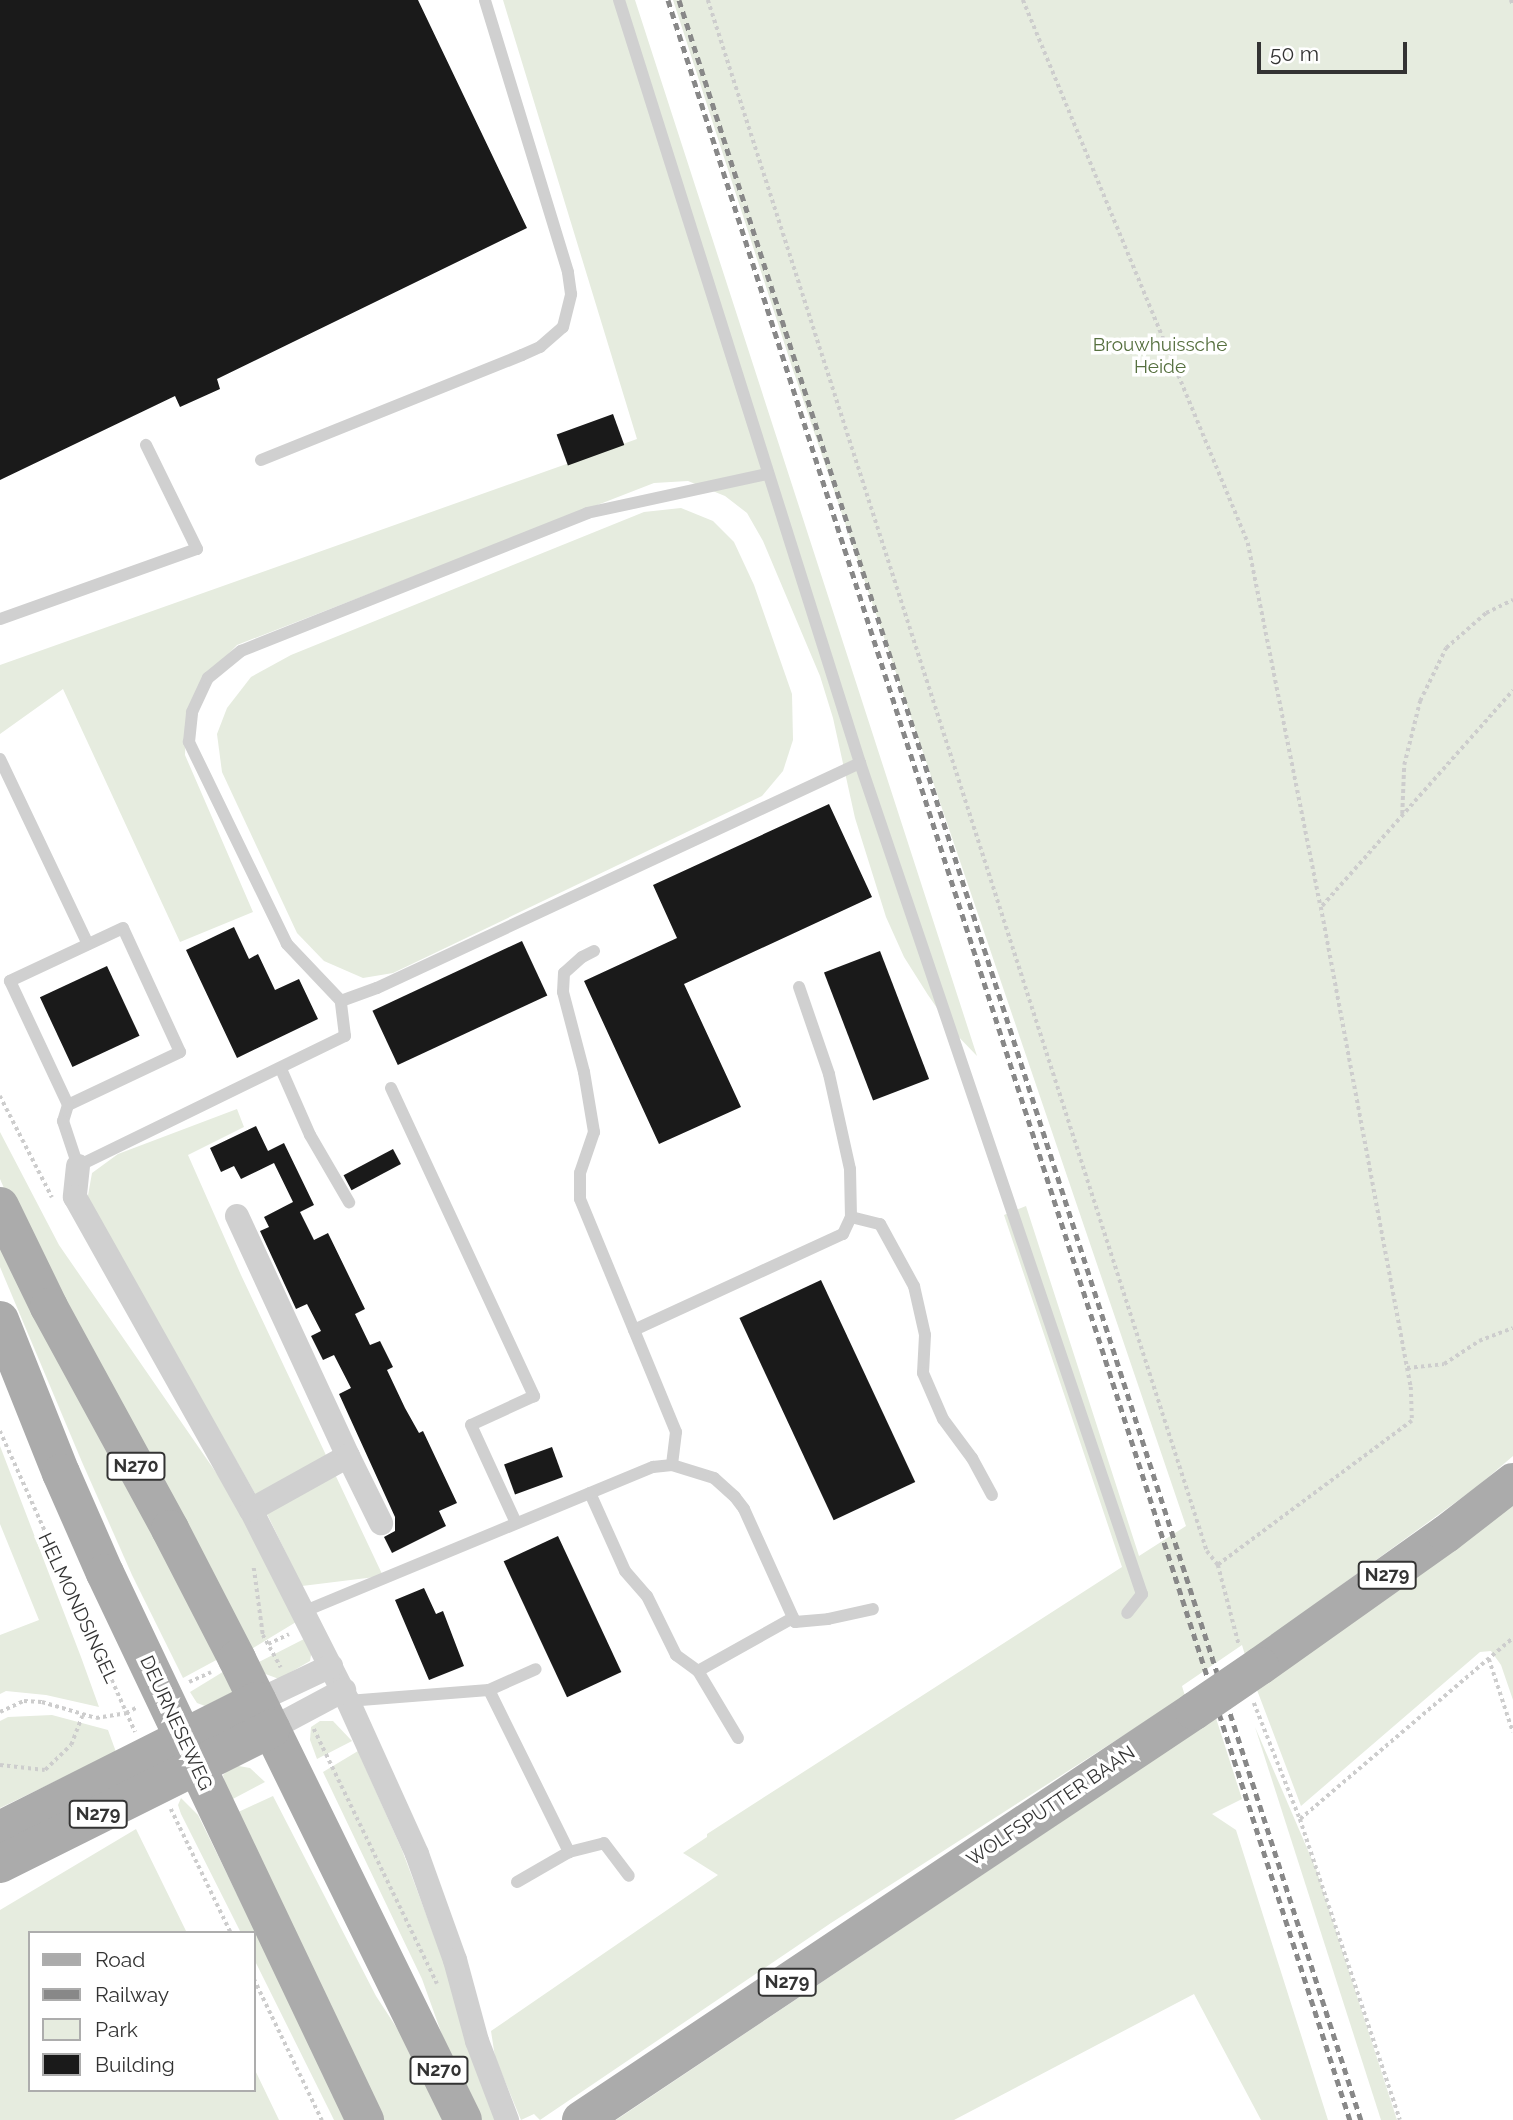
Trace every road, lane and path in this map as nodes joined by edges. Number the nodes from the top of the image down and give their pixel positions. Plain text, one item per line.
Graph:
1 (485, 0) edge
2 (619, 0) edge
3 (708, 0) edge
4 (1023, 0) edge
5 (1511, 0) edge
6 (1513, 5) edge
7 (146, 445) dead end
8 (261, 460) dead end
9 (768, 474) junction
10 (1513, 600) edge
11 (0, 619) edge
12 (1513, 690) edge
13 (0, 759) edge
14 (860, 763) junction
15 (1402, 816) junction
16 (1321, 907) junction
17 (88, 944) junction
18 (594, 951) dead end
19 (799, 987) dead end
20 (341, 1001) junction
21 (281, 1069) junction
22 (391, 1088) dead end
23 (68, 1104) junction
24 (78, 1166) junction
25 (349, 1202) dead end
26 (0, 1206) edge
27 (237, 1216) dead end
28 (851, 1217) junction
29 (0, 1320) edge
30 (1513, 1328) edge
31 (634, 1330) junction
32 (1407, 1368) junction
33 (0, 1430) edge
34 (348, 1456) junction
35 (672, 1465) junction
36 (1513, 1482) edge
37 (590, 1493) junction
38 (992, 1495) dead end
39 (251, 1510) junction
40 (381, 1523) dead end
41 (516, 1523) junction
42 (1218, 1565) junction
43 (873, 1609) dead end
44 (305, 1611) junction
45 (1127, 1613) dead end
46 (793, 1618) junction
47 (1513, 1638) edge
48 (252, 1652) junction
49 (1489, 1659) junction
50 (331, 1666) junction
51 (536, 1669) dead end
52 (698, 1671) junction
53 (1251, 1671) junction
54 (291, 1686) junction
55 (489, 1690) junction
56 (163, 1695) junction
57 (346, 1696) junction
58 (305, 1710) junction
59 (0, 1712) edge
60 (126, 1713) junction
61 (264, 1715) junction
62 (82, 1716) junction
63 (1513, 1732) edge
64 (738, 1738) dead end
65 (189, 1752) junction
66 (0, 1765) edge
67 (153, 1770) junction
68 (1300, 1819) junction
69 (0, 1830) edge
70 (569, 1852) junction
71 (0, 1864) edge
72 (629, 1876) dead end
73 (517, 1882) dead end
74 (230, 1931) edge
75 (256, 1983) edge
76 (442, 1992) dead end
77 (322, 2120) edge
78 (365, 2120) edge
79 (463, 2120) edge
80 (507, 2120) edge
81 (581, 2120) edge
82 (1401, 2120) edge

1 - 8 lane
2 - 9 lane
3 - 42 path
4 - 16 path
5 - 6 path
7 - 11 lane
9 - 14 lane
9 - 20 lane
10 - 15 path
12 - 15 path
13 - 17 lane
14 - 20 lane
14 - 45 lane
15 - 16 path
16 - 32 path
17 - 23 lane
17 - 23 lane
18 - 31 lane
19 - 28 lane
20 - 21 lane
21 - 24 lane
21 - 25 lane
22 - 41 lane
23 - 24 lane
24 - 39 street
26 - 48 main road, N270
27 - 34 street
28 - 31 lane
28 - 38 lane
29 - 56 main road, DEURNESEWEG
30 - 32 path
31 - 35 lane
32 - 42 path
33 - 60 path, HELMONDSINGEL
34 - 39 street
34 - 40 street
35 - 37 lane
35 - 46 lane
36 - 53 main road, WOLFSPUTTER BAAN / N279
37 - 41 lane
37 - 52 lane
39 - 44 street
41 - 44 lane
42 - 53 path
43 - 46 lane
44 - 50 street
46 - 52 lane
47 - 49 path
48 - 54 path
48 - 56 path
48 - 61 main road, N270
49 - 63 path
49 - 68 path
50 - 54 street
50 - 57 street
51 - 55 lane
52 - 64 lane
53 - 68 path
53 - 81 main road, WOLFSPUTTER BAAN / N279, bridge
54 - 61 street
55 - 57 lane
55 - 70 lane
56 - 60 path
56 - 65 main road, DEURNESEWEG
57 - 58 street
57 - 80 street
58 - 61 street
58 - 76 path
59 - 62 path
60 - 62 path
60 - 67 path, HELMONDSINGEL
61 - 65 main road
61 - 79 main road, N270
62 - 66 path
65 - 67 main road, N279
65 - 78 main road, DEURNESEWEG
67 - 69 main road, N279
67 - 71 main road, N279
67 - 74 path
68 - 82 path
70 - 72 lane
70 - 73 lane
75 - 77 path

